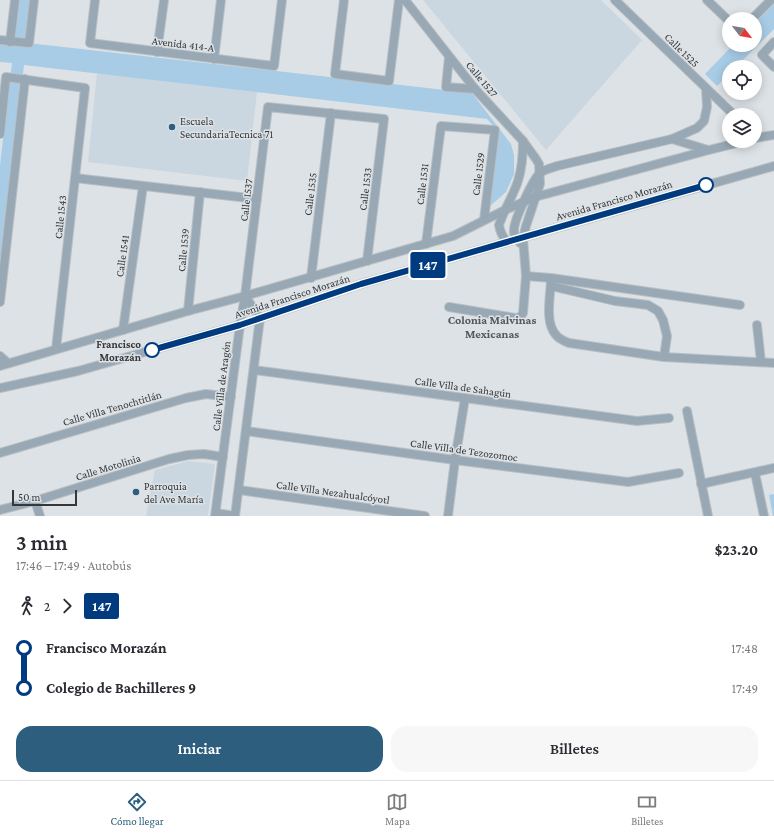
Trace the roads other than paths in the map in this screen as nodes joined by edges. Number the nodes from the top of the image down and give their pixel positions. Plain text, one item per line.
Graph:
1 (15, 0) edge
2 (34, 0) edge
3 (95, 0) edge
4 (164, 0) edge
5 (221, 0) edge
6 (282, 0) edge
7 (344, 0) edge
8 (399, 0) edge
9 (405, 0) edge
10 (615, 0) edge
11 (707, 0) edge
12 (771, 0) edge
13 (759, 12) edge
14 (722, 14) edge
15 (0, 40) edge
16 (10, 42) junction
17 (774, 42) edge
18 (157, 52) junction
19 (449, 57) junction
20 (214, 59) junction
21 (774, 67) edge
22 (25, 79) junction
23 (475, 89) junction
24 (706, 89) junction
25 (726, 108) edge
26 (331, 113) junction
27 (441, 126) joint
28 (0, 134) edge
29 (774, 135) edge
30 (762, 136) edge
31 (672, 139) junction
32 (523, 141) junction
33 (722, 147) edge
34 (709, 150) junction
35 (774, 166) edge
36 (540, 173) junction
37 (75, 178) junction
38 (143, 186) junction
39 (200, 192) junction
40 (535, 197) junction
41 (257, 199) junction
42 (524, 202) junction
43 (505, 210) junction
44 (484, 220) junction
45 (520, 238) junction
46 (507, 242) junction
47 (426, 244) junction
48 (367, 261) junction
49 (526, 276) junction
50 (311, 278) junction
51 (551, 282) junction
52 (245, 296) junction
53 (0, 302) edge
54 (740, 305) dead end
55 (449, 307) dead end
56 (188, 310) junction
57 (260, 318) junction
58 (240, 325) junction
59 (757, 325) dead end
60 (123, 330) junction
61 (56, 349) junction
62 (0, 356) edge
63 (664, 357) junction
64 (761, 362) junction
65 (774, 363) edge
66 (4, 364) edge
67 (254, 370) junction
68 (0, 388) edge
69 (231, 397) junction
70 (466, 398) junction
71 (687, 411) dead end
72 (669, 418) dead end
73 (246, 431) junction
74 (0, 453) edge
75 (223, 457) junction
76 (455, 460) junction
77 (774, 468) edge
78 (679, 473) dead end
79 (756, 473) junction
80 (701, 484) junction
81 (239, 490) junction
82 (35, 500) junction
83 (0, 510) edge
84 (216, 515) edge
85 (40, 516) edge
86 (235, 516) edge
87 (425, 516) edge
88 (448, 516) edge
89 (708, 516) edge
90 (764, 516) edge

1 - 16 street
2 - 16 street
3 - 18 street, Avenida 414-A
4 - 18 street
5 - 20 street
6 - 20 street, Avenida 414-A
7 - 8 street
9 - 19 street, Calle 1527
10 - 24 street, Calle 1525
11 - 14 street
12 - 13 street
15 - 16 street
17 - 21 street
18 - 20 street, Avenida 414-A
19 - 23 street, Calle 1527
19 - 23 street
22 - 28 street
22 - 37 street, Calle 1543
22 - 53 street
23 - 32 street, Calle 1527
24 - 25 street, Calle 1525
24 - 31 street
26 - 41 street, Calle 1537
26 - 48 street, Calle 1533
26 - 50 street, Calle 1535
27 - 44 street, Calle 1529
27 - 47 street, Calle 1531
29 - 30 street
31 - 34 street
31 - 36 street
32 - 36 street, Calle 1527
32 - 43 street
33 - 34 street, Avenida Francisco Morazán
34 - 40 street, Avenida Francisco Morazán
35 - 45 street, Avenida Francisco Morazán
36 - 40 street
36 - 42 street
37 - 38 street
37 - 61 street, Calle 1543
38 - 39 street
38 - 60 street, Calle 1541
39 - 41 street
39 - 56 street, Calle 1539
40 - 42 street, Avenida Francisco Morazán
40 - 45 street
41 - 52 street, Calle 1537
42 - 43 street, Avenida Francisco Morazán
42 - 45 street
43 - 44 street, Avenida Francisco Morazán
43 - 46 street
44 - 47 street, Avenida Francisco Morazán
45 - 46 street, Avenida Francisco Morazán
45 - 49 street
46 - 57 street, Avenida Francisco Morazán
47 - 48 street, Avenida Francisco Morazán
48 - 50 street, Avenida Francisco Morazán
49 - 51 street
49 - 55 street
50 - 52 street, Avenida Francisco Morazán
51 - 54 street
51 - 63 street
51 - 63 street
52 - 56 street, Avenida Francisco Morazán
52 - 57 street
52 - 58 street, Calle Villa de Aragón
56 - 60 street, Avenida Francisco Morazán
57 - 58 street, Avenida Francisco Morazán
57 - 67 street, Calle Villa de Aragón
58 - 68 street, Avenida Francisco Morazán
58 - 69 street, Calle Villa de Aragón
59 - 64 street
60 - 61 street, Avenida Francisco Morazán
61 - 66 street, Avenida Francisco Morazán
62 - 66 street
63 - 64 street
64 - 65 street
67 - 70 street, Calle Villa de Sahagún
67 - 73 street, Calle Villa de Aragón
69 - 74 street, Calle Villa Tenochtitlán
69 - 75 street, Calle Villa de Aragón
70 - 72 street, Calle Villa de Sahagún
70 - 76 street
71 - 80 street
73 - 76 street, Calle Villa de Tezozomoc
73 - 81 street, Calle Villa de Aragón
75 - 82 street, Calle Motolinia
75 - 84 street, Calle Villa de Aragón
76 - 78 street, Calle Villa de Tezozomoc
76 - 88 street
77 - 79 street
79 - 80 street
79 - 90 street
80 - 89 street
81 - 86 street, Calle Villa de Aragón
81 - 87 street, Calle Villa Nezahualcóyotl
82 - 83 street, Calle Motolinia
82 - 85 street
84 - 86 street, Calle Villa de Aragón

